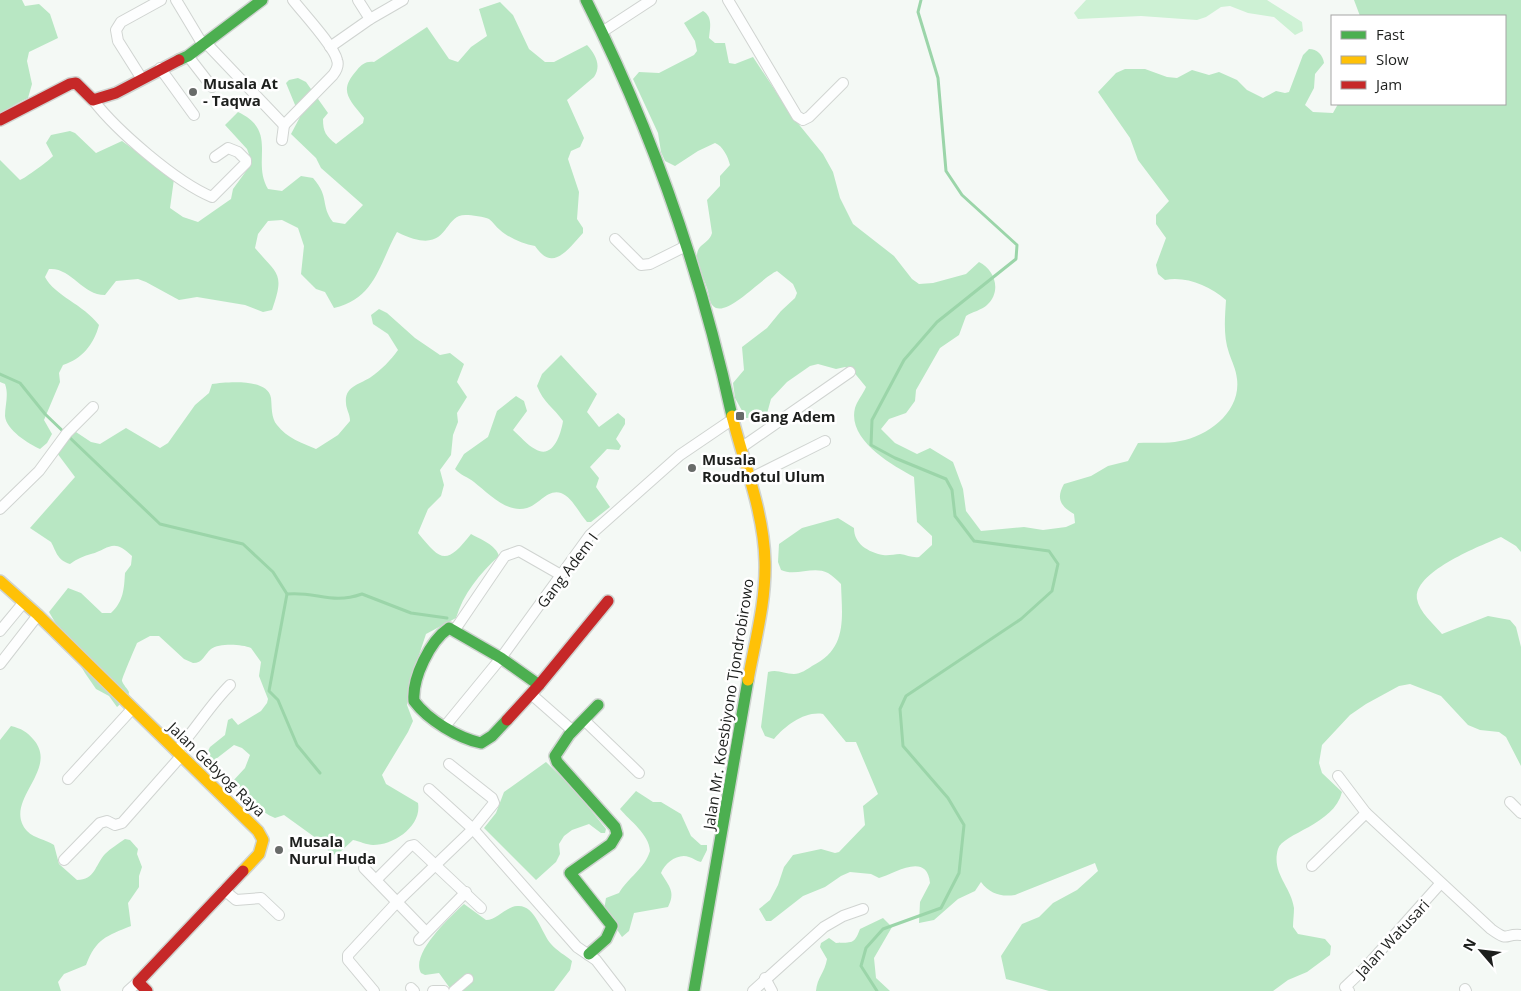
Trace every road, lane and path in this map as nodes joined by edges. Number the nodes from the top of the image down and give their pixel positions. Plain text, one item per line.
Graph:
1 (160, 0) edge
2 (176, 0) edge
3 (262, 0) edge
4 (293, 0) edge
5 (358, 0) edge
6 (403, 0) edge
7 (586, 0) edge
8 (650, 0) edge
9 (728, 0) edge
10 (370, 19) junction
11 (602, 32) junction
12 (205, 44) junction
13 (330, 48) junction
14 (188, 56) junction
15 (160, 68) junction
16 (142, 79) junction
17 (843, 83) dead end
18 (212, 87) dead end
19 (93, 100) junction
20 (194, 115) dead end
21 (0, 120) edge
22 (284, 125) junction
23 (282, 140) dead end
24 (215, 156) dead end
25 (615, 239) dead end
26 (686, 246) junction
27 (850, 372) dead end
28 (93, 407) dead end
29 (733, 419) junction
30 (825, 441) dead end
31 (742, 447) junction
32 (751, 478) junction
33 (0, 510) edge
34 (561, 575) junction
35 (0, 581) edge
36 (608, 601) dead end
37 (24, 602) junction
38 (38, 615) junction
39 (0, 631) edge
40 (454, 631) junction
41 (501, 658) junction
42 (0, 664) edge
43 (230, 685) dead end
44 (540, 685) junction
45 (531, 694) junction
46 (598, 705) dead end
47 (133, 708) junction
48 (584, 720) junction
49 (446, 725) junction
50 (573, 731) junction
51 (180, 753) junction
52 (449, 764) dead end
53 (639, 773) dead end
54 (1338, 776) dead end
55 (68, 779) dead end
56 (429, 789) dead end
57 (1510, 802) dead end
58 (1366, 813) junction
59 (1521, 813) edge
60 (473, 829) junction
61 (64, 860) dead end
62 (437, 864) junction
63 (1312, 866) dead end
64 (364, 868) dead end
65 (376, 880) junction
66 (1440, 884) junction
67 (224, 890) junction
68 (466, 892) junction
69 (398, 901) junction
70 (482, 908) dead end
71 (863, 909) dead end
72 (279, 915) dead end
73 (1521, 935) edge
74 (589, 954) junction
75 (766, 978) junction
76 (468, 979) dead end
77 (142, 987) edge
78 (1344, 990) edge
79 (128, 991) edge
80 (374, 991) edge
81 (434, 991) edge
82 (444, 991) edge
83 (454, 991) edge
84 (620, 991) edge
85 (694, 991) edge
86 (753, 991) edge
87 (772, 991) edge

1 - 16 street
2 - 12 street
3 - 12 street
4 - 13 street
5 - 10 street
6 - 10 street
7 - 11 street, Jalan Mr. Koesbiyono Tjondrobirowo
8 - 11 street
9 - 17 street
10 - 13 street
11 - 26 street, Jalan Mr. Koesbiyono Tjondrobirowo
12 - 14 street
12 - 22 street
13 - 22 street
14 - 15 street
14 - 18 street
15 - 16 street
15 - 20 street
16 - 19 street
19 - 21 street
19 - 24 street
22 - 23 street
25 - 26 street
26 - 29 street, Jalan Mr. Koesbiyono Tjondrobirowo
27 - 31 street
28 - 33 street
29 - 31 street, Jalan Mr. Koesbiyono Tjondrobirowo
29 - 34 street, Gang Adem I
30 - 32 street
31 - 32 street, Jalan Mr. Koesbiyono Tjondrobirowo
32 - 85 street, Jalan Mr. Koesbiyono Tjondrobirowo
34 - 40 street
34 - 41 street, Gang Adem I
35 - 37 street, Jalan Gebyog Raya
36 - 44 street
37 - 38 street, Jalan Gebyog Raya
37 - 39 street
38 - 42 street
38 - 47 street, Jalan Gebyog Raya
40 - 41 street
40 - 49 street
41 - 44 street
41 - 49 street, Gang Adem I
43 - 51 street
44 - 45 street
45 - 49 street
45 - 50 street
46 - 48 street
47 - 51 street, Jalan Gebyog Raya
47 - 55 street
48 - 50 street
48 - 53 street
50 - 74 street
51 - 61 street
51 - 67 street, Jalan Gebyog Raya
52 - 60 street
54 - 58 street
56 - 60 street
57 - 59 street
58 - 63 street
58 - 66 street
60 - 62 street
60 - 74 street
62 - 65 street
62 - 68 street
62 - 69 street
64 - 65 street
65 - 69 street
66 - 73 street
66 - 78 street, Jalan Watusari
67 - 72 street
67 - 77 street, Jalan Gebyog Raya
68 - 69 street
68 - 70 street
69 - 80 street
71 - 75 street
74 - 84 street
75 - 86 street
75 - 87 street
76 - 83 street
77 - 79 street
81 - 82 street

